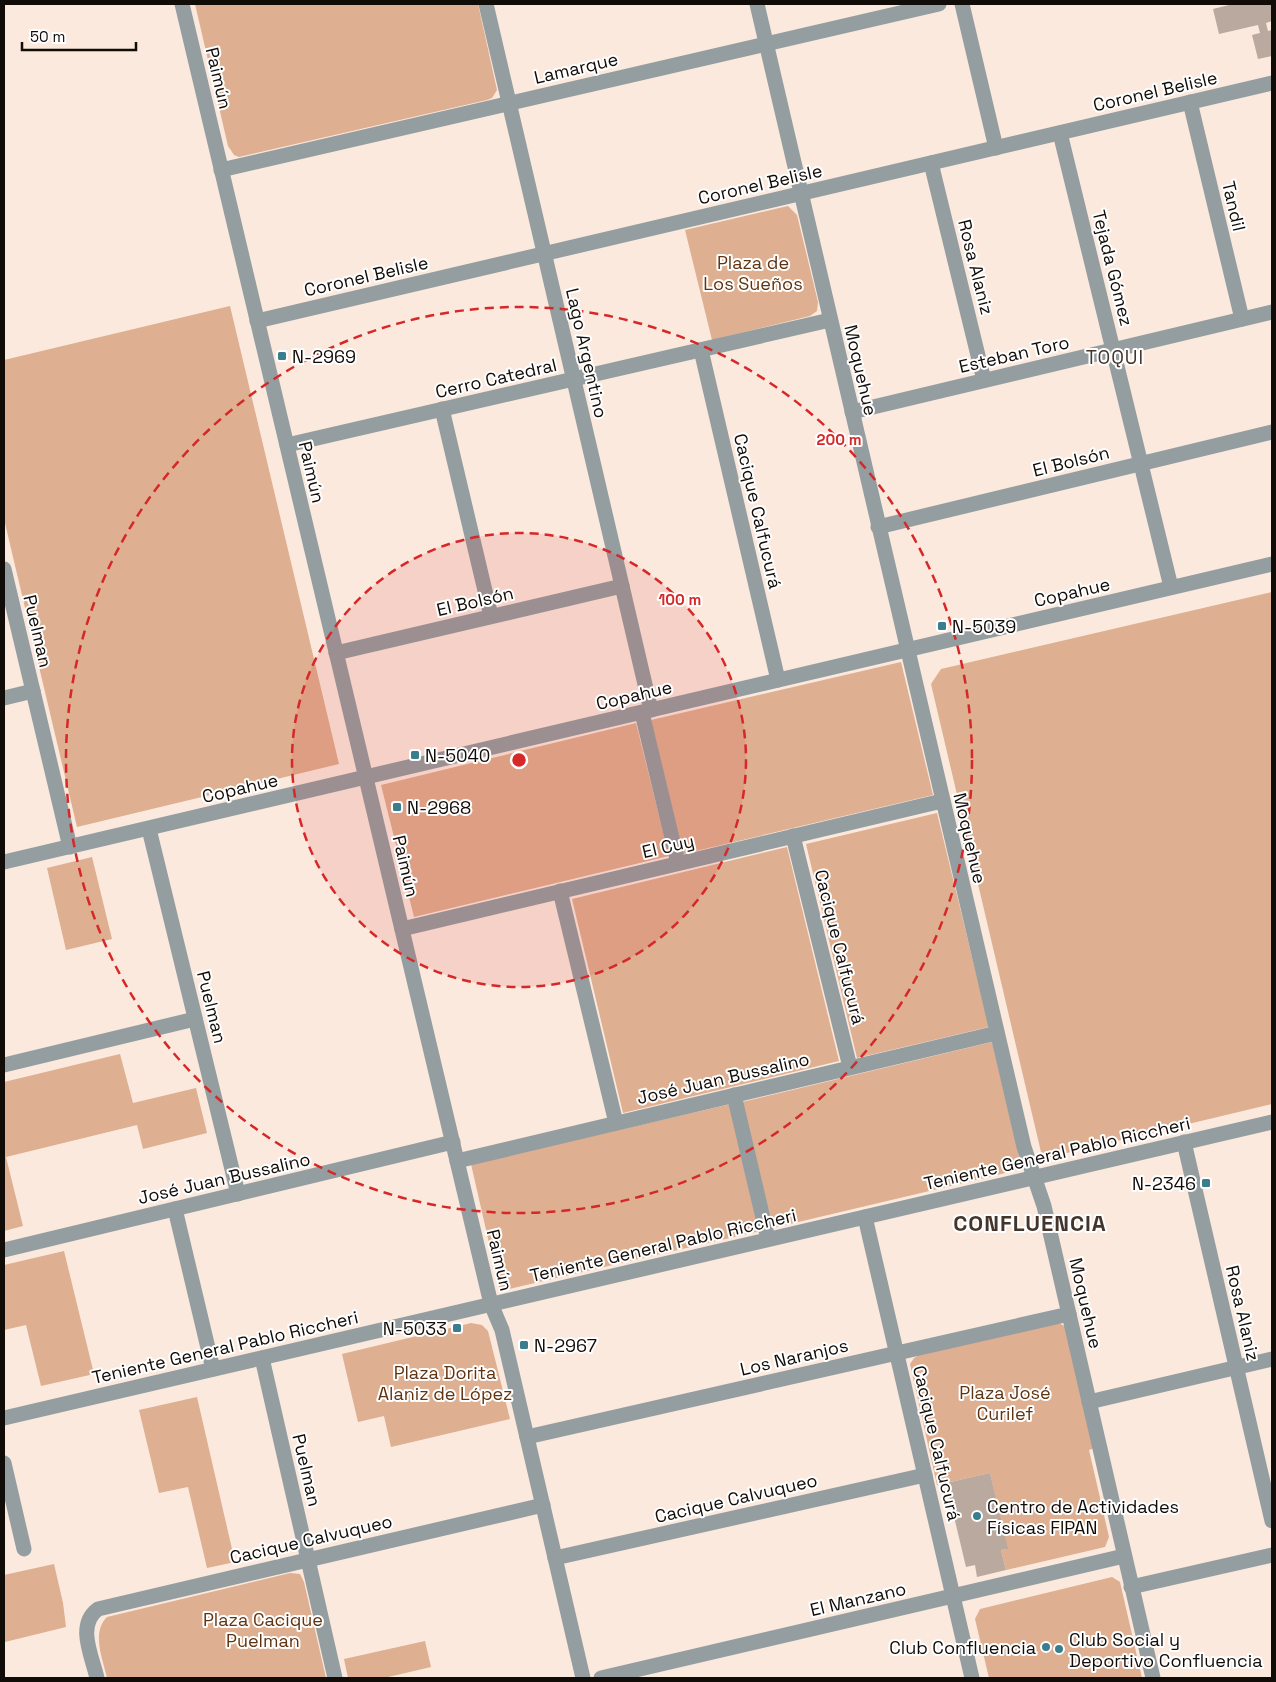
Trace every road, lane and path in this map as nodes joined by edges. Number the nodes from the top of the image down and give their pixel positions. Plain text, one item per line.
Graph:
1 (182, 4) edge
2 (486, 4) edge
3 (757, 4) edge
4 (938, 4) edge
5 (962, 4) edge
6 (766, 44) junction
7 (1272, 83) edge
8 (1190, 102) junction
9 (509, 103) junction
10 (1060, 133) junction
11 (996, 148) junction
12 (931, 163) junction
13 (222, 170) junction
14 (801, 193) junction
15 (544, 254) junction
16 (1272, 312) edge
17 (1242, 319) junction
18 (830, 320) junction
19 (257, 321) junction
20 (702, 350) junction
21 (1113, 350) junction
22 (574, 379) junction
23 (984, 380) junction
24 (442, 409) junction
25 (852, 412) junction
26 (1272, 432) edge
27 (287, 445) junction
28 (1141, 464) junction
29 (878, 527) junction
30 (1272, 564) edge
31 (4, 569) edge
32 (622, 586) junction
33 (1171, 587) junction
34 (491, 616) junction
35 (907, 650) junction
36 (336, 652) junction
37 (778, 680) junction
38 (33, 691) junction
39 (4, 698) edge
40 (646, 712) junction
41 (366, 778) junction
42 (942, 800) junction
43 (149, 828) junction
44 (793, 836) junction
45 (70, 847) junction
46 (4, 862) edge
47 (678, 863) junction
48 (560, 891) junction
49 (402, 929) junction
50 (195, 1019) junction
51 (997, 1033) junction
52 (4, 1065) edge
53 (850, 1067) junction
54 (734, 1095) junction
55 (1272, 1122) edge
56 (616, 1123) junction
57 (453, 1142) junction
58 (1184, 1142) junction
59 (457, 1161) junction
60 (1034, 1178) junction
61 (238, 1194) junction
62 (175, 1209) junction
63 (865, 1217) junction
64 (768, 1240) junction
65 (4, 1250) edge
66 (491, 1304) junction
67 (1069, 1314) junction
68 (896, 1353) junction
69 (262, 1358) junction
70 (1272, 1359) edge
71 (1236, 1367) junction
72 (213, 1369) junction
73 (1089, 1402) junction
74 (4, 1418) edge
75 (527, 1437) junction
76 (4, 1463) edge
77 (925, 1475) junction
78 (543, 1505) junction
79 (1272, 1520) edge
80 (24, 1550) dead end
81 (1272, 1554) edge
82 (1124, 1556) junction
83 (555, 1558) junction
84 (308, 1559) junction
85 (1132, 1587) junction
86 (953, 1596) junction
87 (97, 1678) edge
88 (335, 1678) edge
89 (584, 1678) edge
90 (601, 1678) edge
91 (972, 1678) edge
92 (1152, 1678) edge

1 - 13 street, Paimún
2 - 9 street, Lago Argentino
3 - 6 street, Moquehue
4 - 6 street, Lamarque
5 - 11 street
6 - 9 street, Lamarque
6 - 14 street, Moquehue
7 - 8 street, Coronel Belisle
8 - 10 street, Coronel Belisle
8 - 17 street, Tandil
9 - 13 street, Lamarque
9 - 15 street, Lago Argentino
10 - 11 street, Coronel Belisle
10 - 21 street, Tejada Gómez
11 - 12 street, Coronel Belisle
12 - 14 street, Coronel Belisle
12 - 23 street, Rosa Alaniz
13 - 19 street, Paimún
14 - 15 street, Coronel Belisle
14 - 18 street, Moquehue
15 - 19 street, Coronel Belisle
15 - 22 street, Lago Argentino
16 - 17 street, Esteban Toro
17 - 21 street, Esteban Toro
18 - 20 street, Cerro Catedral
18 - 25 street, Moquehue
19 - 27 street, Paimún
20 - 22 street, Cerro Catedral
20 - 37 street, Cacique Calfucurá
21 - 23 street, Esteban Toro
21 - 28 street, Tejada Gómez
22 - 24 street, Cerro Catedral
22 - 32 street, Lago Argentino
23 - 25 street, Esteban Toro
24 - 27 street, Cerro Catedral
24 - 34 street
25 - 29 street, Moquehue
26 - 28 street, El Bolsón
27 - 36 street, Paimún
28 - 29 street, El Bolsón
28 - 33 street, Tejada Gómez
29 - 35 street, Moquehue
30 - 33 street, Copahue
31 - 38 street, Puelman
32 - 34 street, El Bolsón
32 - 40 street, Lago Argentino
33 - 35 street, Copahue
34 - 36 street, El Bolsón
35 - 37 street, Copahue
35 - 42 street, Moquehue
36 - 41 street, Paimún
37 - 40 street, Copahue
38 - 39 street
38 - 45 street, Puelman
40 - 41 street, Copahue
40 - 47 street, Lago Argentino
41 - 43 street, Copahue
41 - 49 street, Paimún
42 - 44 street, El Cuy
42 - 51 street, Moquehue
43 - 45 street, Copahue
43 - 50 street, Puelman
44 - 47 street, El Cuy
44 - 53 street, Cacique Calfucurá
45 - 46 street, Copahue
47 - 48 street, El Cuy
48 - 49 street, El Cuy
48 - 56 street
49 - 57 street, Paimún
50 - 52 street
50 - 61 street, Puelman
51 - 53 street, José Juan Bussalino
51 - 60 street, Moquehue
53 - 54 street, José Juan Bussalino
54 - 56 street, José Juan Bussalino
54 - 64 street
55 - 58 street, Teniente General Pablo Riccheri
56 - 59 street, José Juan Bussalino
57 - 59 street, Paimún
57 - 61 street, José Juan Bussalino
58 - 60 street, Teniente General Pablo Riccheri
58 - 71 street, Rosa Alaniz
59 - 66 street, Paimún
60 - 63 street, Teniente General Pablo Riccheri
60 - 67 street, Moquehue
61 - 62 street, José Juan Bussalino
62 - 65 street, José Juan Bussalino
62 - 72 street
63 - 64 street, Teniente General Pablo Riccheri
63 - 68 street, Cacique Calfucurá
64 - 66 street, Teniente General Pablo Riccheri
66 - 69 street, Teniente General Pablo Riccheri
66 - 75 street, Paimún
67 - 68 street, Los Naranjos
67 - 73 street, Moquehue
68 - 75 street, Los Naranjos
68 - 77 street, Cacique Calfucurá
69 - 72 street, Teniente General Pablo Riccheri
69 - 84 street, Puelman
70 - 71 street
71 - 73 street
71 - 79 street, Rosa Alaniz
72 - 74 street, Teniente General Pablo Riccheri
73 - 82 street, Moquehue
75 - 78 street, Paimún
76 - 80 street
77 - 83 street, Cacique Calvuqueo
77 - 86 street, Cacique Calfucurá
78 - 83 street, Paimún
78 - 84 street, Cacique Calvuqueo
81 - 85 street
82 - 85 street, Moquehue
82 - 86 street, El Manzano
83 - 89 street, Paimún
84 - 87 street, Cacique Calvuqueo
84 - 88 street, Puelman
85 - 92 street, Moquehue
86 - 90 street, El Manzano
86 - 91 street, Cacique Calfucurá

